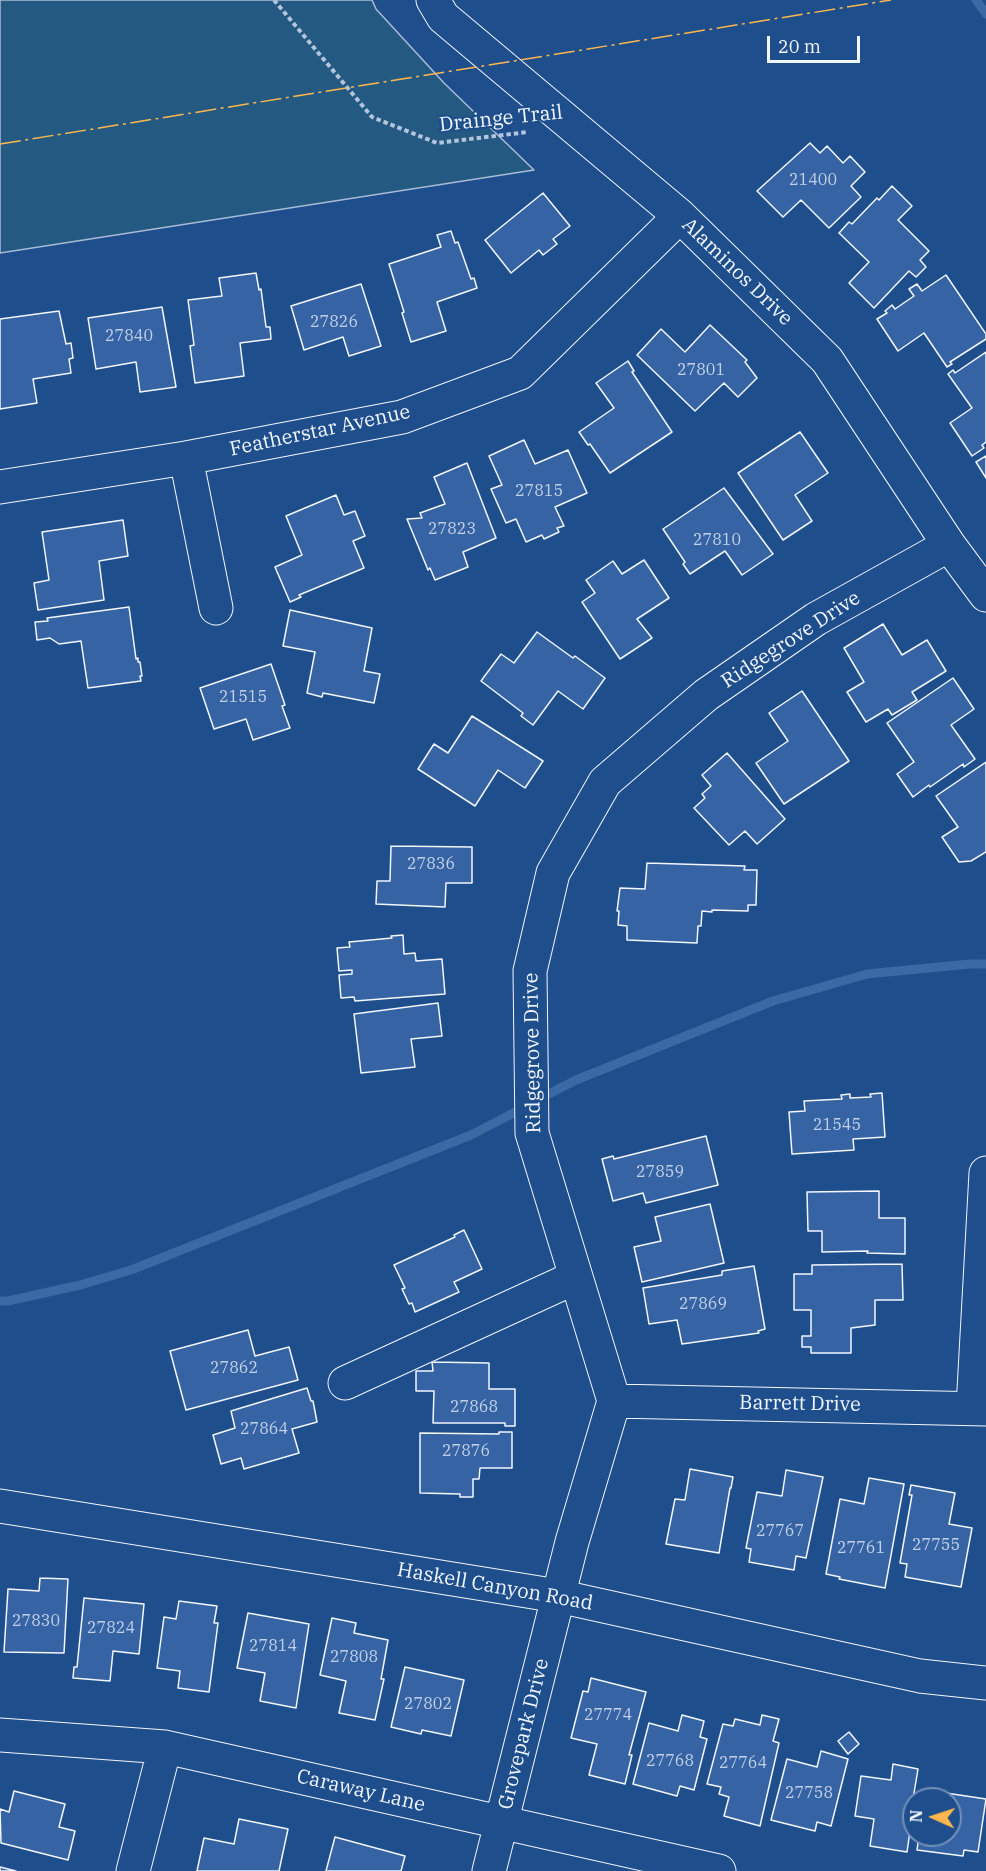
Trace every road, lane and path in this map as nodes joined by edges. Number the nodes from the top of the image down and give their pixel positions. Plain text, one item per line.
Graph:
1 (274, 0) edge
2 (433, 0) edge
3 (574, 127) junction
4 (680, 216) junction
5 (186, 458) junction
6 (0, 487) edge
7 (949, 545) junction
8 (986, 595) edge
9 (216, 608) dead end
10 (986, 1173) edge
11 (576, 1277) junction
12 (345, 1383) dead end
13 (614, 1401) junction
14 (979, 1409) edge
15 (0, 1506) edge
16 (558, 1596) junction
17 (986, 1683) edge
18 (0, 1735) edge
19 (165, 1747) junction
20 (501, 1823) junction
21 (133, 1871) edge
22 (489, 1871) edge
23 (719, 1871) edge

1 - 3 path, Drainge Trail
2 - 3 street, Alaminos Drive
3 - 4 street, Alaminos Drive
4 - 5 street, Featherstar Avenue
4 - 7 street, Alaminos Drive
5 - 6 street, Featherstar Avenue
5 - 9 street
7 - 8 street, Alaminos Drive
7 - 11 street, Ridgegrove Drive
10 - 14 street
11 - 12 street
11 - 13 street, Ridgegrove Drive
13 - 14 street, Barrett Drive
13 - 16 street
15 - 16 street, Haskell Canyon Road
16 - 17 street, Haskell Canyon Road
16 - 20 street, Grovepark Drive
18 - 19 street, Caraway Lane
19 - 20 street, Caraway Lane
19 - 21 street
20 - 22 street, Grovepark Drive
20 - 23 street, Caraway Lane

